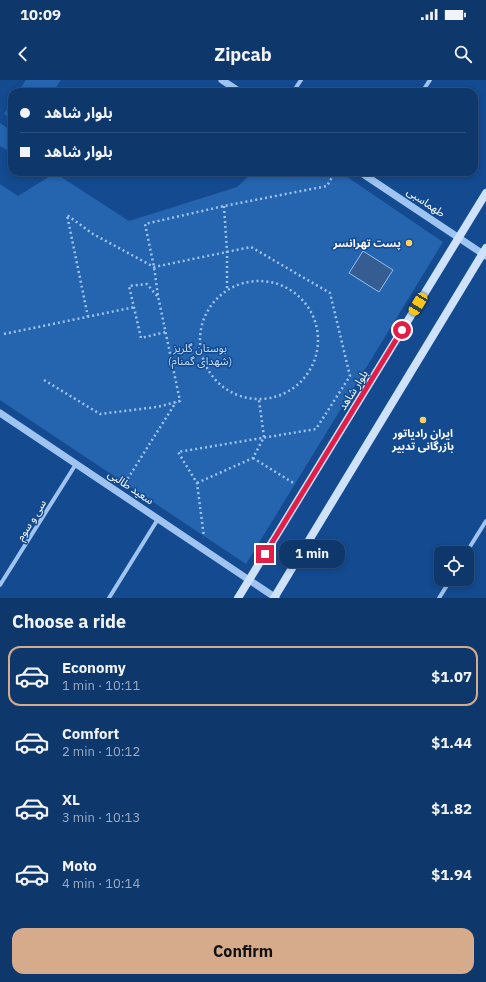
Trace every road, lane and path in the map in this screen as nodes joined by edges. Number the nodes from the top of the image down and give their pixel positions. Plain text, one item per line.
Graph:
1 (222, 80) edge
2 (234, 88) edge
3 (333, 176) edge
4 (370, 176) edge
5 (486, 193) edge
6 (224, 206) junction
7 (459, 238) junction
8 (228, 252) junction
9 (485, 252) edge
10 (154, 267) junction
11 (227, 291) junction
12 (158, 296) junction
13 (134, 306) junction
14 (88, 317) junction
15 (166, 332) junction
16 (4, 334) dead end
17 (44, 380) dead end
18 (259, 400) junction
19 (176, 402) junction
20 (0, 413) edge
21 (264, 437) junction
22 (253, 458) junction
23 (76, 464) junction
24 (125, 483) dead end
25 (197, 483) junction
26 (296, 484) dead end
27 (158, 519) junction
28 (486, 521) edge
29 (204, 537) dead end
30 (470, 546) edge
31 (249, 580) junction
32 (0, 585) edge
33 (446, 586) edge
34 (109, 598) edge
35 (238, 598) edge
36 (275, 598) edge
37 (439, 598) edge

1 - 2 street
3 - 6 path
4 - 7 street, طهماسبی
5 - 7 main road, بلوار شاهد
6 - 8 path
6 - 10 path
7 - 9 street, طهماسبی
7 - 31 main road, بلوار شاهد
8 - 10 path
8 - 11 path
8 - 21 path
9 - 36 main road
10 - 12 path
10 - 14 path
11 - 18 path
11 - 18 path
12 - 13 path
12 - 15 path
13 - 14 path
13 - 15 path
14 - 16 path
15 - 19 path
17 - 19 path
18 - 21 path
19 - 24 path
20 - 23 street, سعید طالبی
21 - 22 path
21 - 25 path
22 - 25 path
22 - 26 path
23 - 27 street, سعید طالبی
23 - 32 street, سی و سوم
25 - 29 path
27 - 31 street, سعید طالبی
27 - 34 street
28 - 30 street
31 - 35 main road, بلوار شاهد
31 - 36 street, سعید طالبی
33 - 37 street

